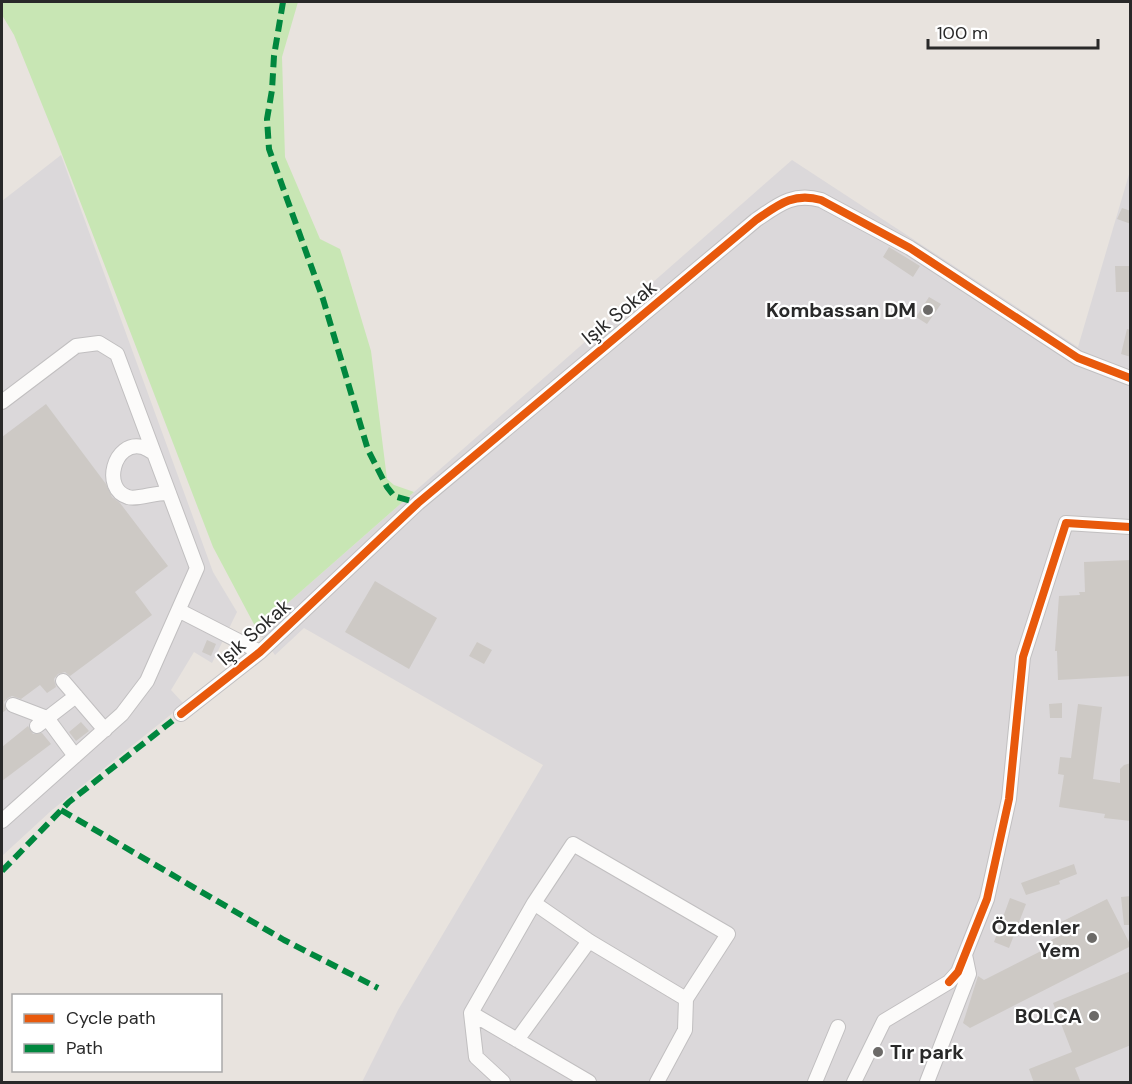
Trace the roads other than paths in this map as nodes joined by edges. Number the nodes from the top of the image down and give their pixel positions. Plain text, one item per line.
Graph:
1 (1131, 378) edge
2 (2, 402) edge
3 (154, 453) junction
4 (169, 494) junction
5 (1131, 527) edge
6 (180, 611) junction
7 (260, 652) junction
8 (63, 681) dead end
9 (76, 696) junction
10 (13, 705) dead end
11 (181, 714) dead end
12 (41, 722) junction
13 (105, 730) junction
14 (75, 756) junction
15 (2, 821) edge
16 (534, 903) junction
17 (589, 941) junction
18 (965, 955) junction
19 (686, 999) junction
20 (471, 1013) junction
21 (838, 1027) dead end
22 (517, 1040) junction
23 (503, 1083) edge
24 (589, 1083) edge
25 (657, 1083) edge
26 (815, 1083) edge
27 (854, 1083) edge
28 (927, 1083) edge

1 - 7 street, Işık Sokak
2 - 3 street
3 - 4 street
3 - 4 street
4 - 6 street
5 - 18 street
6 - 7 street
6 - 13 street
7 - 11 street, Işık Sokak
8 - 9 street
9 - 12 street
9 - 13 street
10 - 12 street
12 - 14 street
13 - 14 street
14 - 15 street
16 - 17 street
16 - 19 street
16 - 20 street
17 - 19 street
17 - 22 street
18 - 27 street
18 - 28 street
19 - 25 street
20 - 22 street
20 - 23 street
21 - 26 street
22 - 24 street

